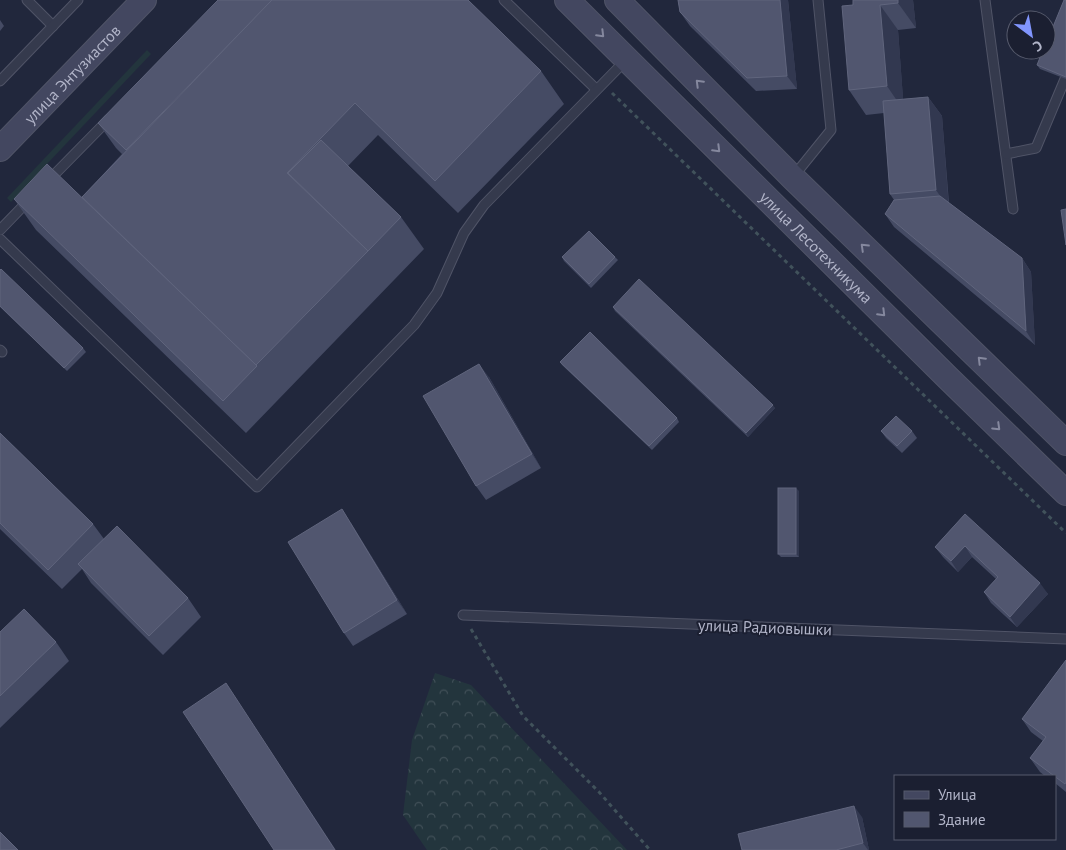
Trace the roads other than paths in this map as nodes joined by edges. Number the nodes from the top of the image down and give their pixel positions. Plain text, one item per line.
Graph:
1 (27, 0) edge
2 (78, 0) edge
3 (144, 0) edge
4 (504, 0) edge
5 (567, 0) edge
6 (617, 0) edge
7 (818, 0) edge
8 (985, 0) edge
9 (53, 26) junction
10 (626, 60) junction
11 (1065, 79) edge
12 (0, 81) edge
13 (599, 86) junction
14 (115, 112) edge
15 (0, 149) edge
16 (1006, 154) junction
17 (793, 178) junction
18 (1013, 209) dead end
19 (0, 230) edge
20 (0, 239) edge
21 (1066, 443) edge
22 (1066, 494) edge
23 (463, 615) road end
24 (1066, 639) edge

1 - 9 lane
2 - 9 lane
3 - 15 main road, улица Энтузиастов
4 - 13 lane
5 -> 10 main road, улица Лесотехникума
17 -> 6 main road, улица Лесотехникума
7 - 17 lane
8 - 16 lane
9 - 12 lane
10 - 13 lane
10 -> 22 main road, улица Лесотехникума
11 - 16 lane
13 - 20 lane
14 - 19 lane
16 - 18 lane
21 -> 17 main road, улица Лесотехникума
23 - 24 lane, улица Радиовышки

